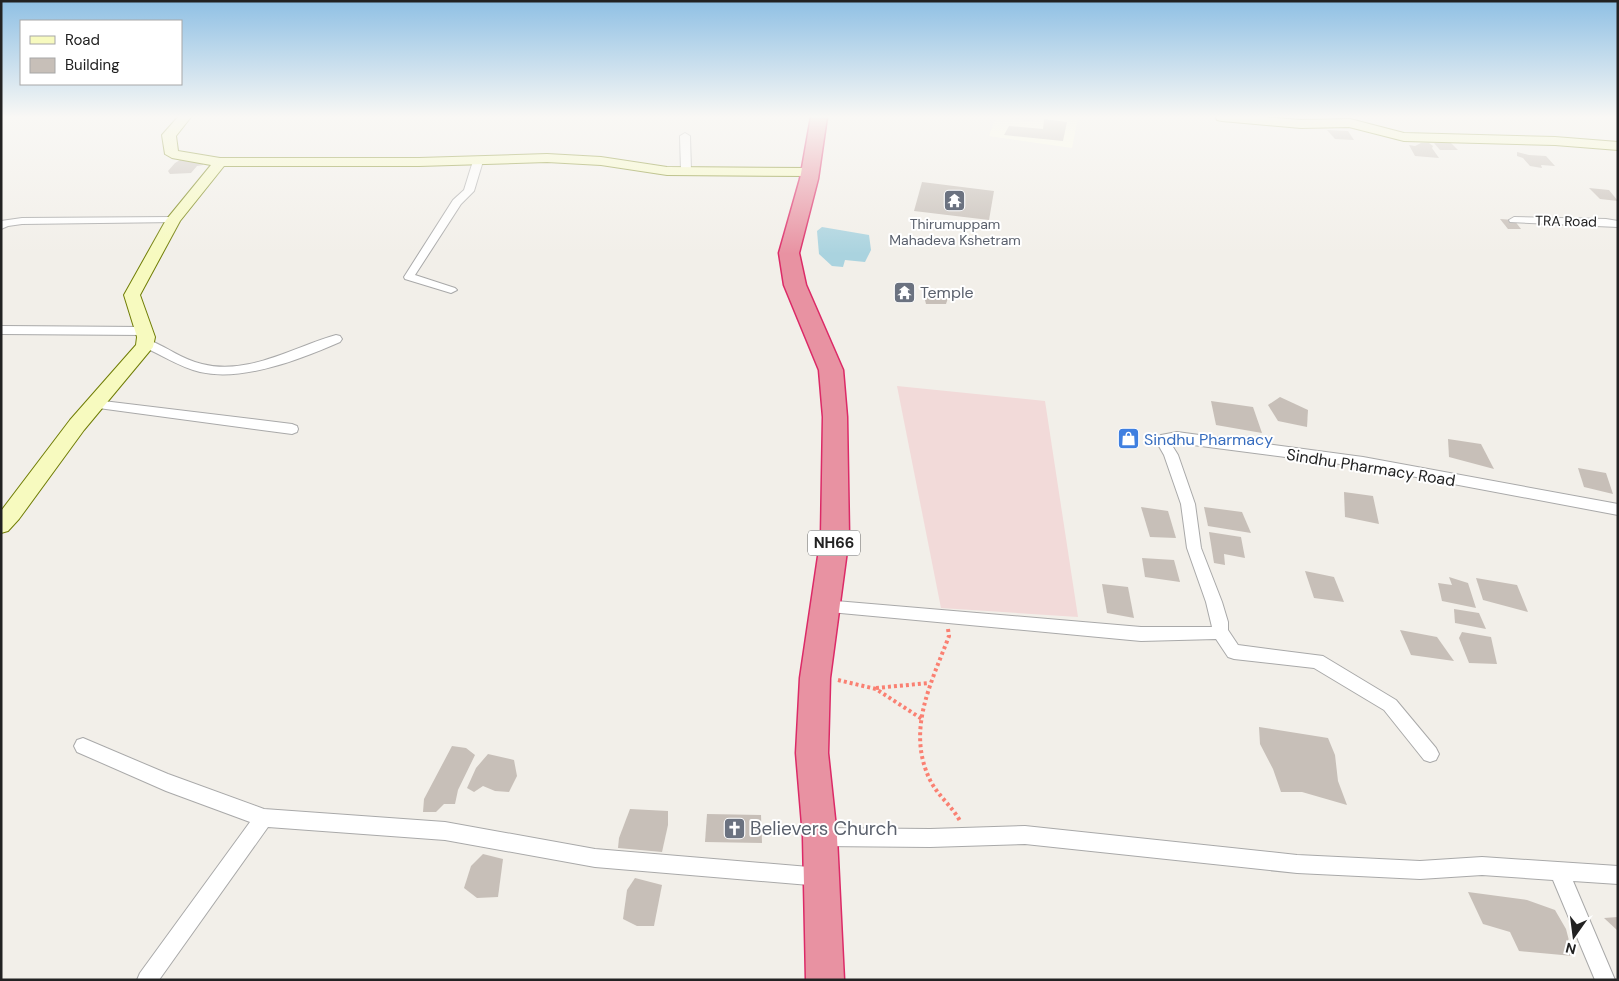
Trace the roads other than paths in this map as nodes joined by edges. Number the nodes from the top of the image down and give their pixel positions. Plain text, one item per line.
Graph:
1 (219, 163) edge
2 (477, 163) edge
3 (607, 163) edge
4 (686, 163) edge
5 (812, 163) edge
6 (686, 171) junction
7 (810, 172) junction
8 (172, 220) junction
9 (1514, 220) dead end
10 (1618, 224) edge
11 (1, 226) edge
12 (451, 290) dead end
13 (1, 330) edge
14 (144, 337) junction
15 (336, 339) dead end
16 (95, 404) junction
17 (292, 429) dead end
18 (1618, 510) edge
19 (1, 525) edge
20 (824, 606) junction
21 (1220, 632) junction
22 (83, 746) dead end
23 (1430, 754) dead end
24 (264, 818) junction
25 (820, 837) junction
26 (1559, 871) junction
27 (1618, 875) edge
28 (822, 878) junction
29 (148, 980) edge
30 (825, 980) edge
31 (1605, 980) edge

1 - 8 street
2 - 12 street
3 - 6 street
4 - 6 street
5 - 7 highway, NH66
6 - 7 street
7 - 20 highway, NH66
8 - 11 street
8 - 14 street
9 - 10 street, TRA Road
13 - 14 street
14 - 15 street
14 - 16 street
16 - 17 street
16 - 19 street
18 - 21 street, Sindhu Pharmacy Road
20 - 21 street
20 - 25 highway, NH66
21 - 23 street
22 - 24 street
24 - 28 street
24 - 29 street
25 - 26 street
25 - 28 highway, NH66
26 - 27 street
26 - 31 street
28 - 30 highway, NH66

